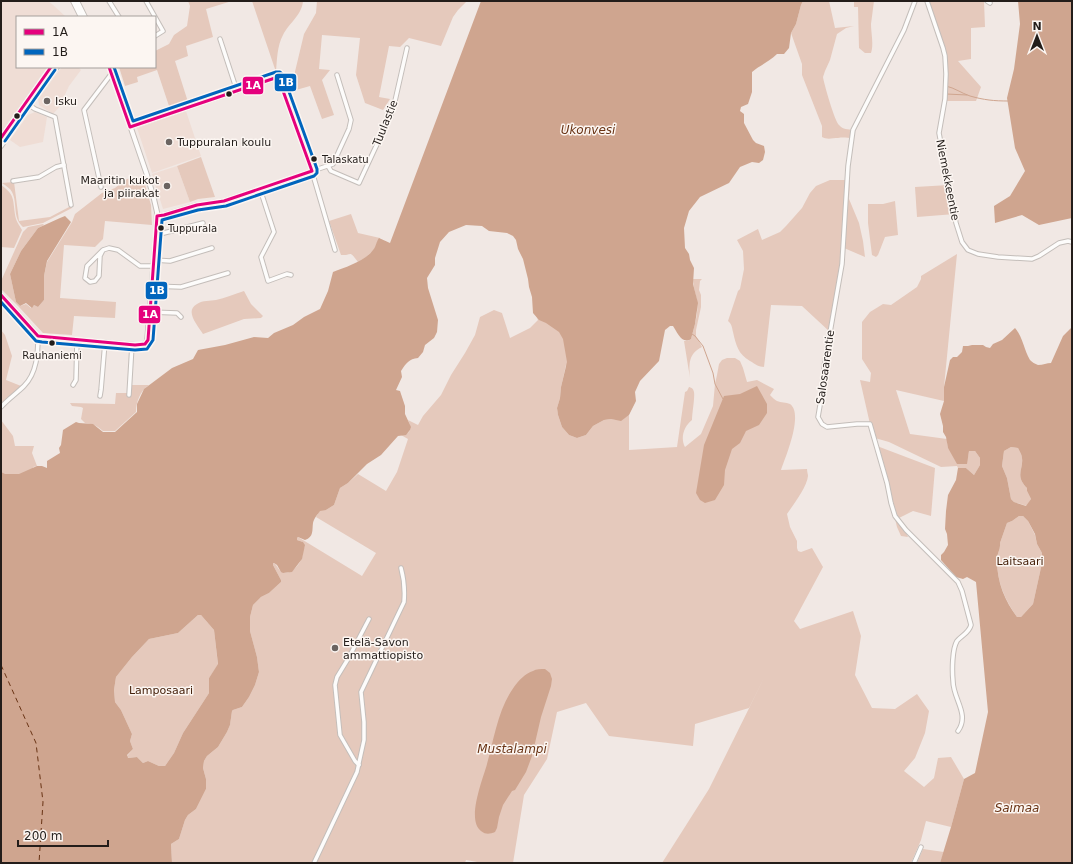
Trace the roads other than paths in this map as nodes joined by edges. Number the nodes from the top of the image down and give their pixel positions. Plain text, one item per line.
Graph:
1 (73, 1) edge
2 (78, 1) edge
3 (109, 1) edge
4 (146, 1) edge
5 (915, 1) edge
6 (927, 1) edge
7 (81, 16) edge
8 (82, 16) edge
9 (117, 16) edge
10 (154, 16) edge
11 (156, 19) edge
12 (156, 35) edge
13 (220, 39) dead end
14 (407, 48) dead end
15 (51, 68) edge
16 (56, 68) edge
17 (111, 70) edge
18 (337, 75) dead end
19 (237, 91) junction
20 (28, 104) junction
21 (130, 127) junction
22 (1, 138) edge
23 (1, 146) edge
24 (64, 165) junction
25 (328, 166) junction
26 (312, 171) junction
27 (13, 181) dead end
28 (101, 187) dead end
29 (260, 189) junction
30 (72, 205) dead end
31 (157, 216) junction
32 (203, 223) dead end
33 (156, 235) junction
34 (1072, 242) edge
35 (212, 248) dead end
36 (103, 250) junction
37 (336, 250) dead end
38 (154, 260) junction
39 (154, 266) junction
40 (228, 273) dead end
41 (291, 275) dead end
42 (152, 286) junction
43 (1, 295) edge
44 (150, 312) junction
45 (181, 317) dead end
46 (38, 336) junction
47 (77, 340) junction
48 (105, 342) junction
49 (132, 345) junction
50 (73, 385) dead end
51 (129, 395) dead end
52 (100, 396) dead end
53 (1, 407) edge
54 (401, 568) dead end
55 (369, 619) dead end
56 (958, 731) dead end
57 (359, 765) junction
58 (920, 847) dead end
59 (314, 863) edge
60 (914, 863) edge

1 - 7 street
2 - 8 street
3 - 9 street
4 - 10 street
5 - 56 street, Salosaarentie
6 - 34 street, Niemekkeentie
11 - 12 street
13 - 19 street
14 - 25 street, Tuulastie
15 - 20 street
16 - 20 street
17 - 21 street
17 - 28 street
18 - 25 street
19 - 21 street
19 - 26 street
20 - 22 street
20 - 23 street
20 - 24 street
21 - 31 street
24 - 27 street
24 - 30 street
25 - 26 street
26 - 29 street
26 - 37 street
29 - 31 street
29 - 41 street
31 - 33 street
32 - 33 street
33 - 38 street
35 - 38 street
36 - 36 street
36 - 39 street
38 - 39 street
39 - 42 street
40 - 42 street
42 - 44 street
43 - 46 street
44 - 45 street
44 - 49 street
46 - 47 street
46 - 53 street
47 - 48 street
47 - 50 street
48 - 49 street
48 - 52 street
49 - 51 street
54 - 57 street
55 - 57 street
57 - 59 street
58 - 60 street

